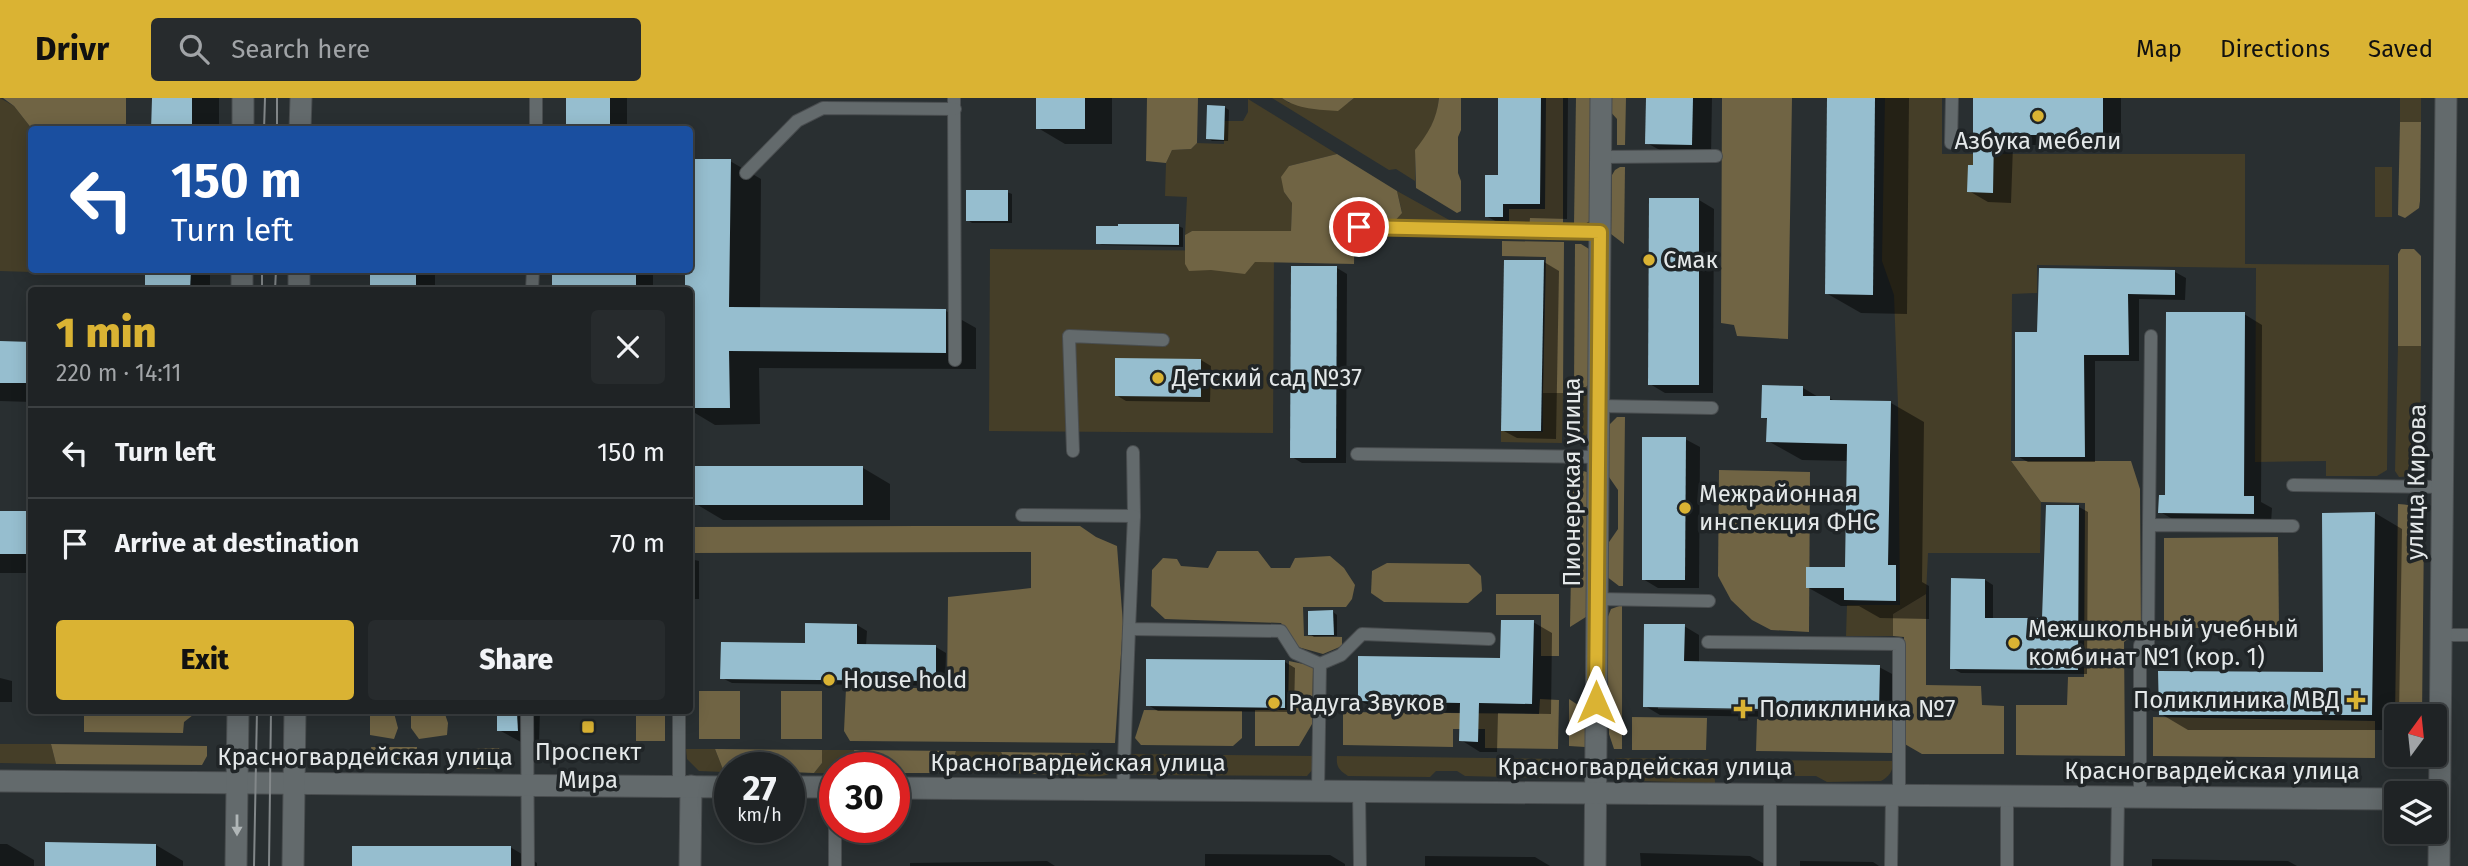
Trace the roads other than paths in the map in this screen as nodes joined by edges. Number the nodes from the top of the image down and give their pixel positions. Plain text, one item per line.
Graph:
1 (243, 98) edge
2 (300, 98) edge
3 (536, 98) edge
4 (1601, 98) edge
5 (1952, 98) edge
6 (2446, 98) edge
7 (954, 103) edge
8 (243, 126) edge
9 (300, 126) edge
10 (536, 126) edge
11 (1951, 143) dead end
12 (1716, 156) dead end
13 (1601, 157) junction
14 (746, 173) dead end
15 (1359, 227) dead end
16 (1600, 232) junction
17 (2151, 336) dead end
18 (1163, 340) dead end
19 (956, 360) dead end
20 (1599, 406) junction
21 (1712, 408) dead end
22 (1073, 451) dead end
23 (1133, 452) dead end
24 (1357, 454) dead end
25 (1598, 457) junction
26 (2293, 485) dead end
27 (2442, 487) junction
28 (1022, 515) dead end
29 (1134, 516) junction
30 (2149, 525) junction
31 (2293, 526) dead end
32 (1597, 599) junction
33 (1709, 601) dead end
34 (1129, 629) junction
35 (2441, 635) junction
36 (2468, 635) edge
37 (1489, 639) dead end
38 (1708, 642) dead end
39 (1320, 664) junction
40 (238, 714) edge
41 (295, 714) edge
42 (527, 714) edge
43 (679, 714) edge
44 (0, 781) edge
45 (2437, 781) edge
46 (237, 783) junction
47 (294, 783) junction
48 (528, 785) junction
49 (685, 786) junction
50 (714, 787) edge
51 (910, 788) edge
52 (1123, 789) junction
53 (1318, 791) junction
54 (1359, 791) junction
55 (1595, 793) junction
56 (1770, 794) junction
57 (1896, 795) junction
58 (2007, 796) junction
59 (2118, 797) junction
60 (2140, 797) junction
61 (2384, 799) edge
62 (835, 843) edge
63 (2438, 844) edge
64 (236, 866) edge
65 (293, 866) edge
66 (528, 866) edge
67 (690, 866) edge
68 (835, 866) edge
69 (1360, 866) edge
70 (1595, 866) edge
71 (1770, 866) edge
72 (1891, 866) edge
73 (2007, 866) edge
74 (2117, 866) edge
75 (2439, 866) edge

1 - 8 street
2 - 9 street
3 - 10 lane
4 - 13 street, Пионерская улица
5 - 11 lane
6 - 27 street, улица Кирова
7 - 14 lane
7 - 19 lane
12 - 13 lane
13 - 16 street, Пионерская улица
15 - 16 lane
16 - 20 street, Пионерская улица
17 - 30 lane
18 - 22 lane
20 - 21 lane
20 - 25 street, Пионерская улица
23 - 29 lane
24 - 25 lane
25 - 32 street, Пионерская улица
26 - 27 lane
27 - 35 street, улица Кирова
28 - 29 lane
29 - 34 lane
30 - 31 lane
30 - 60 lane
32 - 33 lane
32 - 55 street, Пионерская улица
34 - 39 lane
34 - 52 lane
35 - 36 lane
35 - 45 street, улица Кирова
37 - 39 lane
38 - 57 lane
39 - 53 lane
40 - 46 street
41 - 47 street
42 - 48 lane
43 - 49 lane
44 - 46 street, Красногвардейская улица
46 - 47 street, Красногвардейская улица
46 -> 64 street
47 - 48 street, Красногвардейская улица
47 - 65 street
48 - 49 street, Красногвардейская улица
48 - 66 lane
49 - 50 street, Красногвардейская улица
49 - 67 street
51 - 52 street, Красногвардейская улица
52 - 53 street, Красногвардейская улица
53 - 54 street, Красногвардейская улица
54 - 55 street, Красногвардейская улица
54 - 69 lane
55 - 56 street, Красногвардейская улица
55 - 70 street, Пионерская улица
56 - 57 street, Красногвардейская улица
56 - 71 lane
57 - 58 street, Красногвардейская улица
57 - 72 lane
58 - 59 street, Красногвардейская улица
58 - 73 lane
59 - 60 street, Красногвардейская улица
59 - 74 lane
60 - 61 street, Красногвардейская улица
62 - 68 lane
63 - 75 street, улица Кирова

